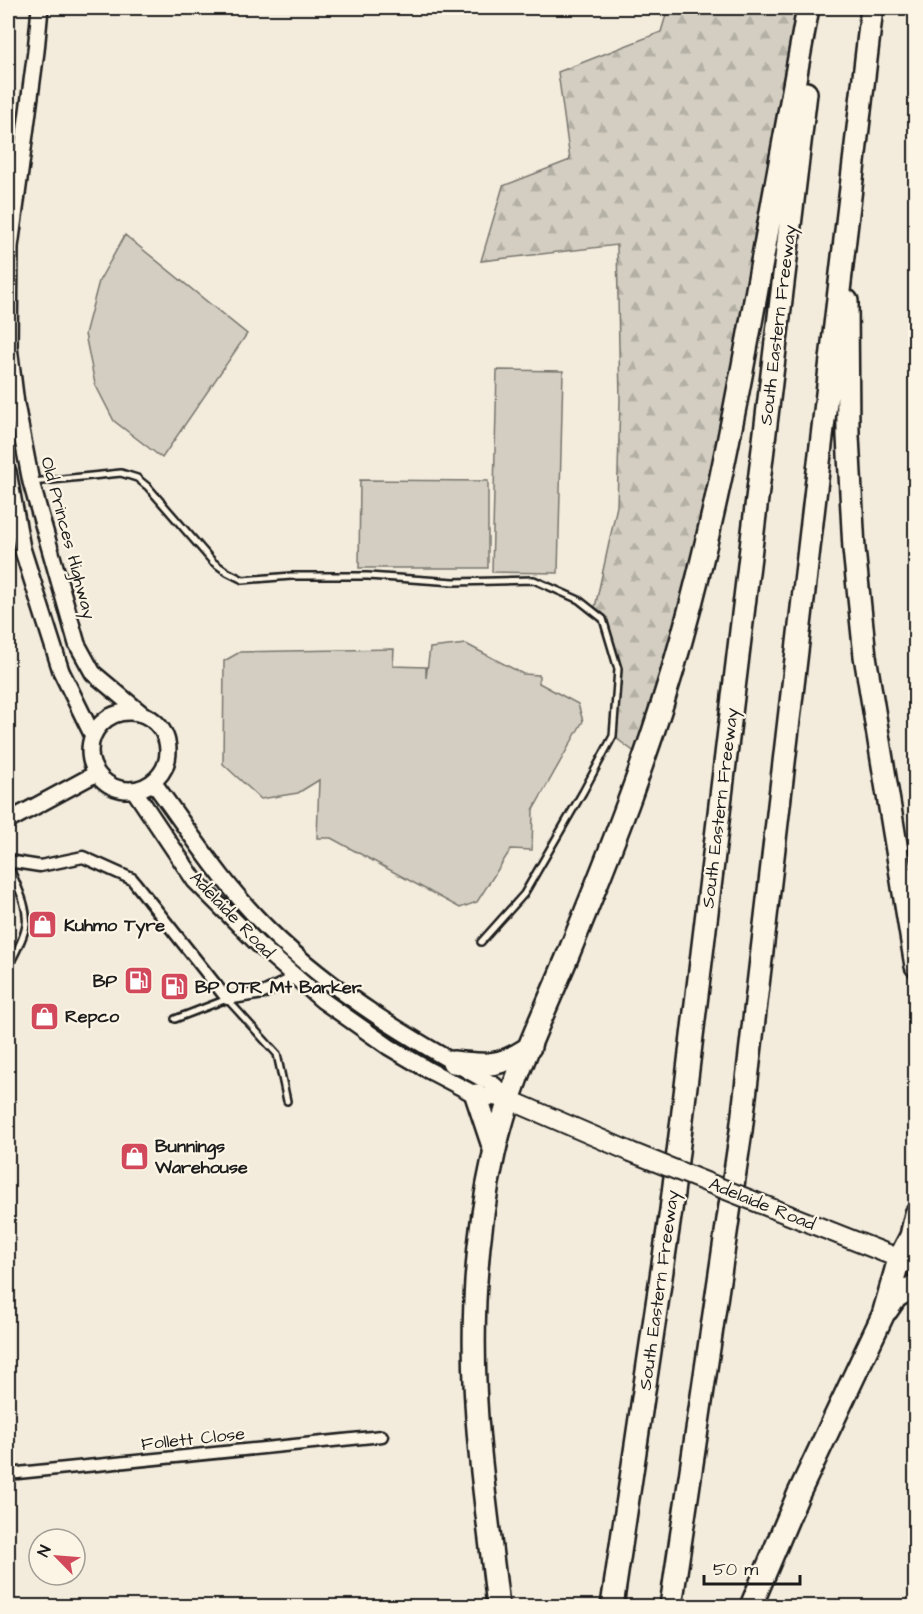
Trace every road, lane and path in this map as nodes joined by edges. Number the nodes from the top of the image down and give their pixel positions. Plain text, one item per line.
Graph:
1 (40, 8) edge
2 (808, 8) edge
3 (816, 8) edge
4 (872, 8) edge
5 (845, 229) junction
6 (8, 351) edge
7 (8, 472) edge
8 (31, 482) junction
9 (142, 714) junction
10 (93, 736) junction
11 (97, 773) junction
12 (153, 782) junction
13 (134, 790) junction
14 (8, 821) edge
15 (8, 862) edge
16 (481, 942) dead end
17 (915, 966) edge
18 (8, 968) edge
19 (296, 977) junction
20 (227, 999) junction
21 (175, 1020) dead end
22 (530, 1047) junction
23 (453, 1062) junction
24 (476, 1095) junction
25 (510, 1100) junction
26 (287, 1101) dead end
27 (494, 1149) junction
28 (915, 1214) edge
29 (907, 1262) edge
30 (915, 1285) edge
31 (883, 1315) junction
32 (382, 1437) dead end
33 (8, 1474) edge
34 (498, 1606) edge
35 (612, 1606) edge
36 (671, 1606) edge
37 (751, 1606) edge

1 - 6 main road, Old Princes Highway
2 - 22 highway
3 - 35 highway, South Eastern Freeway
4 - 5 highway
5 - 17 highway
5 - 36 highway
6 - 8 main road, Old Princes Highway
7 - 10 main road
8 - 9 main road, Old Princes Highway
8 - 16 lane
9 - 10 main road
9 - 12 main road
10 - 11 main road
11 - 13 main road
11 - 14 main road
12 - 13 main road
12 - 23 main road, Adelaide Road
13 - 19 main road, Adelaide Road
15 - 18 lane
15 - 20 street
19 - 20 street
19 - 24 main road, Adelaide Road
20 - 21 lane
20 - 26 lane
22 - 23 highway
22 - 25 highway
23 - 25 main road, Adelaide Road
24 - 25 main road, Adelaide Road
24 - 27 highway
25 - 27 highway
25 - 29 main road, Adelaide Road, bridge
27 - 34 highway
28 - 29 highway
29 - 31 highway
30 - 31 highway
31 - 37 highway
32 - 33 street, Follett Close

